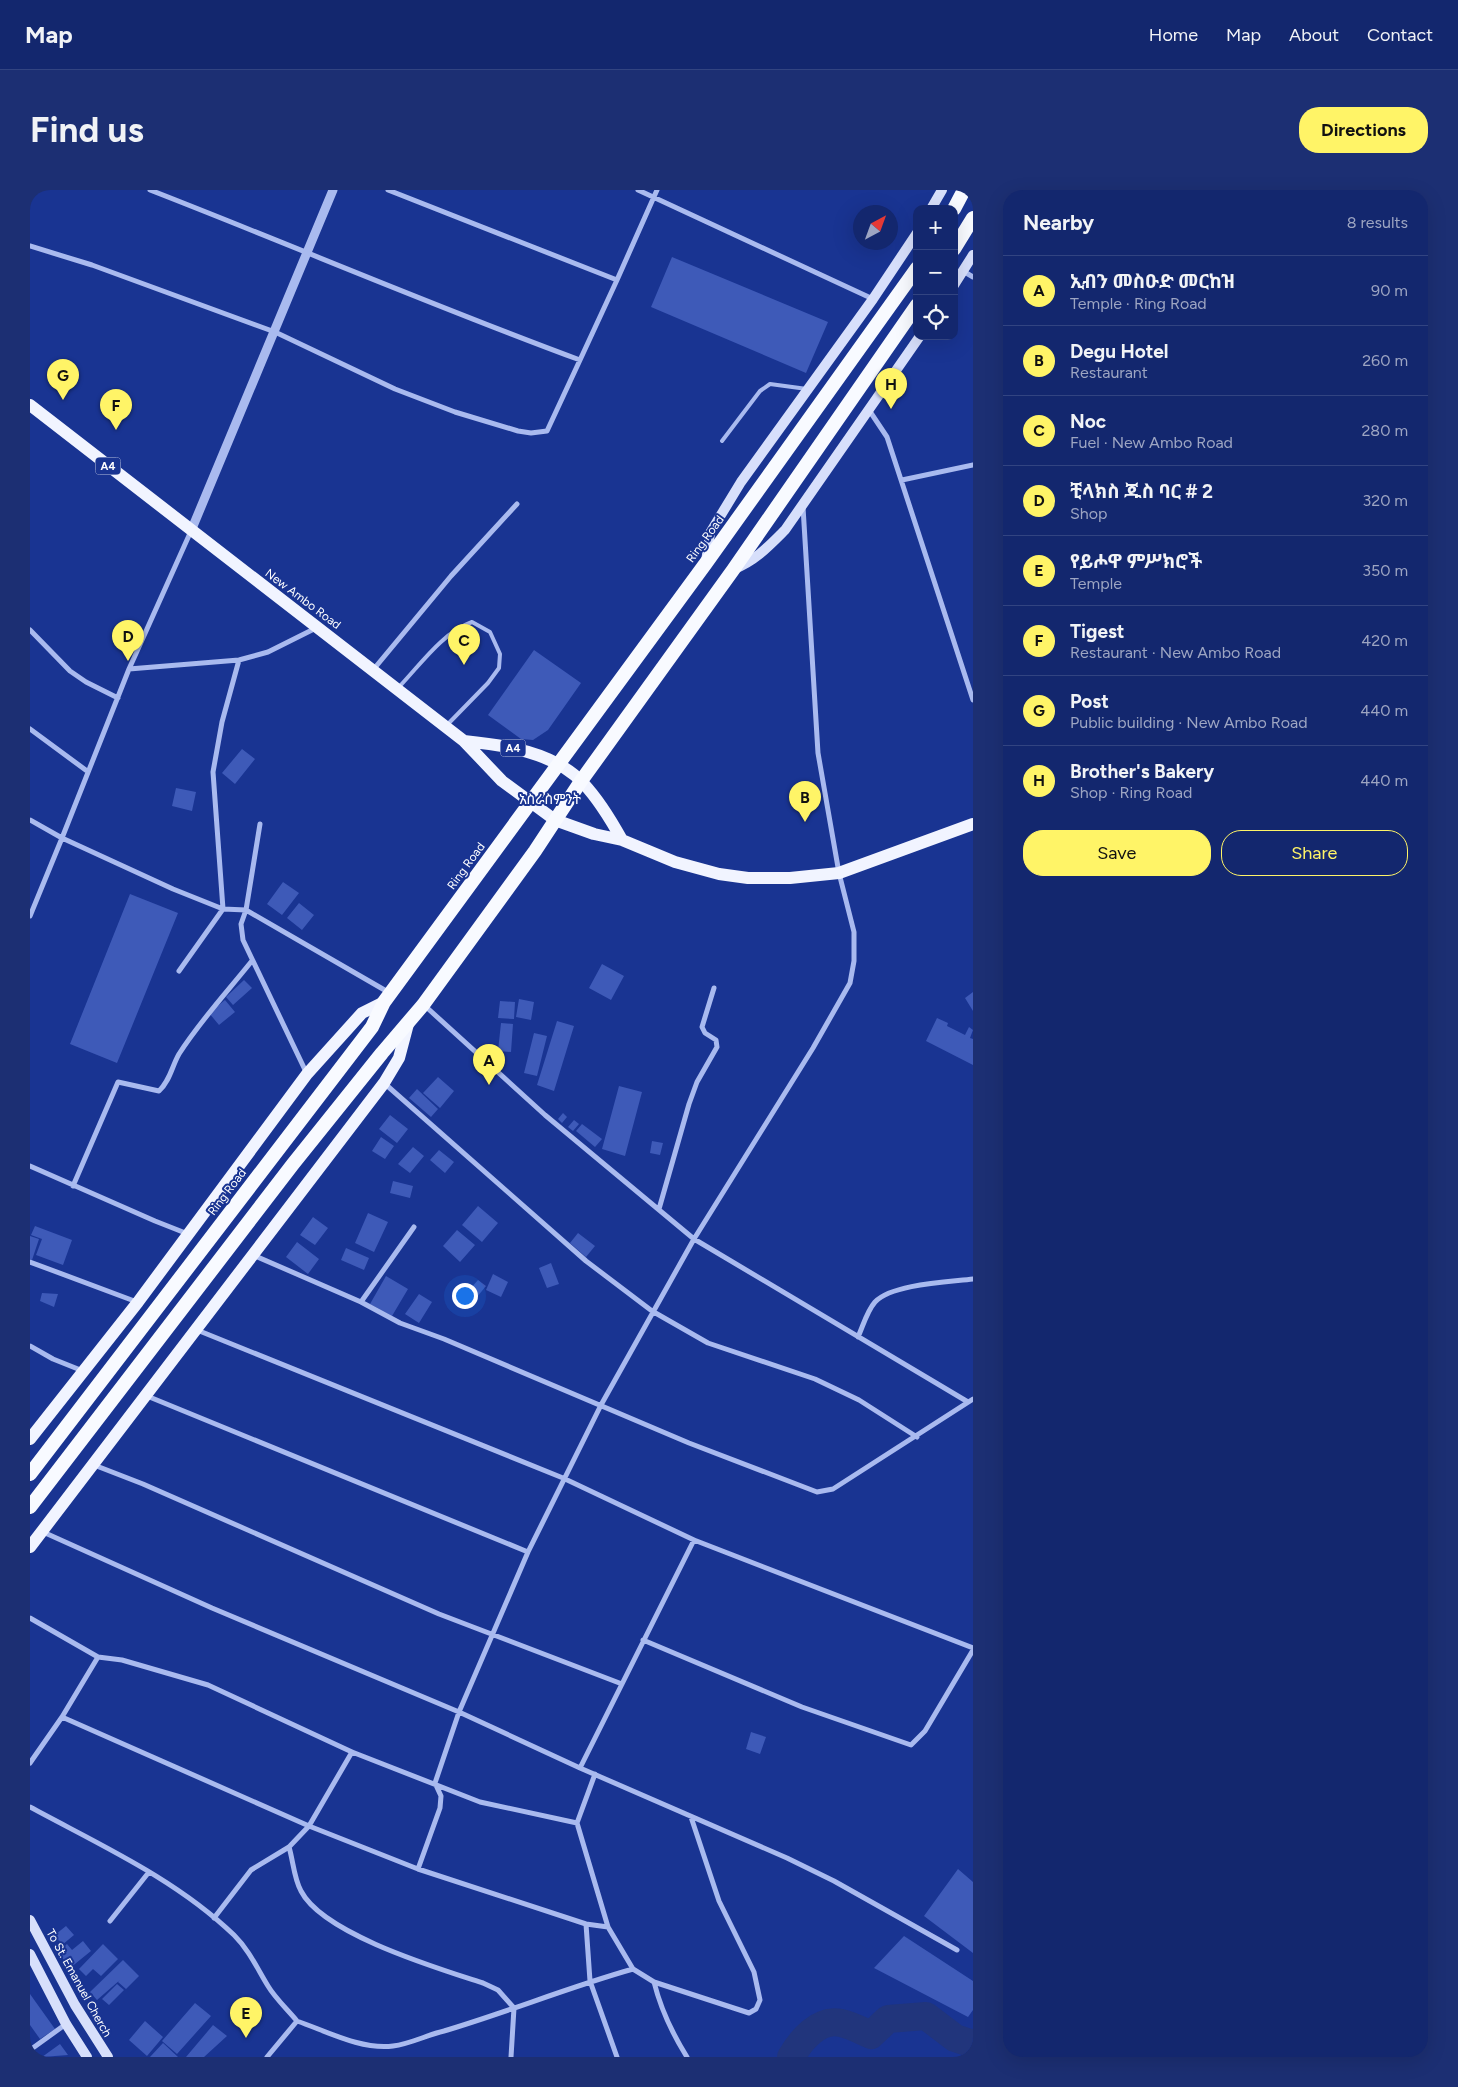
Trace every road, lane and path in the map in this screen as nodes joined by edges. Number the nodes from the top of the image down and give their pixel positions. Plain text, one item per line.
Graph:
1 (150, 190) edge
2 (333, 190) edge
3 (388, 190) edge
4 (638, 190) edge
5 (657, 190) edge
6 (942, 190) edge
7 (964, 190) edge
8 (654, 196) junction
9 (933, 205) edge
10 (956, 205) edge
11 (973, 218) edge
12 (913, 239) edge
13 (958, 242) edge
14 (30, 246) edge
15 (308, 252) junction
16 (973, 255) edge
17 (964, 270) junction
18 (913, 274) edge
19 (973, 277) edge
20 (958, 278) edge
21 (617, 280) junction
22 (873, 299) junction
23 (913, 311) edge
24 (275, 332) junction
25 (917, 340) edge
26 (580, 360) junction
27 (807, 389) junction
28 (30, 405) edge
29 (869, 410) junction
30 (722, 440) dead end
31 (973, 465) edge
32 (902, 480) junction
33 (517, 504) dead end
34 (803, 507) junction
35 (191, 531) junction
36 (706, 563) junction
37 (733, 570) junction
38 (318, 627) junction
39 (30, 630) edge
40 (239, 660) junction
41 (129, 669) junction
42 (373, 670) junction
43 (398, 689) junction
44 (118, 698) junction
45 (973, 700) edge
46 (446, 726) junction
47 (30, 728) edge
48 (464, 741) junction
49 (559, 765) junction
50 (87, 771) junction
51 (581, 781) junction
52 (529, 802) junction
53 (30, 820) edge
54 (555, 820) junction
55 (260, 824) dead end
56 (973, 824) edge
57 (62, 838) junction
58 (622, 840) junction
59 (839, 873) junction
60 (223, 909) junction
61 (246, 910) junction
62 (30, 916) edge
63 (251, 962) junction
64 (179, 971) dead end
65 (714, 988) dead end
66 (388, 998) junction
67 (423, 1005) junction
68 (408, 1024) junction
69 (307, 1074) junction
70 (384, 1083) junction
71 (30, 1166) edge
72 (73, 1186) junction
73 (659, 1209) junction
74 (414, 1227) dead end
75 (189, 1234) junction
76 (694, 1238) junction
77 (253, 1254) junction
78 (30, 1262) edge
79 (973, 1279) edge
80 (138, 1302) junction
81 (362, 1302) junction
82 (652, 1311) junction
83 (196, 1329) junction
84 (858, 1337) junction
85 (30, 1346) edge
86 (83, 1371) junction
87 (146, 1395) junction
88 (970, 1400) edge
89 (601, 1405) junction
90 (917, 1437) junction
91 (30, 1439) edge
92 (92, 1465) junction
93 (30, 1474) edge
94 (563, 1478) junction
95 (30, 1507) edge
96 (43, 1532) junction
97 (694, 1540) junction
98 (30, 1547) edge
99 (528, 1552) junction
100 (30, 1618) edge
101 (492, 1636) junction
102 (643, 1640) junction
103 (973, 1649) edge
104 (98, 1657) junction
105 (622, 1684) junction
106 (459, 1712) junction
107 (62, 1717) junction
108 (352, 1752) junction
109 (30, 1763) edge
110 (580, 1768) junction
111 (595, 1774) junction
112 (435, 1783) junction
113 (30, 1807) edge
114 (691, 1817) junction
115 (577, 1823) junction
116 (310, 1826) junction
117 (289, 1847) junction
118 (418, 1869) junction
119 (149, 1872) junction
120 (214, 1918) junction
121 (30, 1920) edge
122 (110, 1921) dead end
123 (586, 1924) junction
124 (608, 1927) junction
125 (957, 1950) dead end
126 (30, 1954) edge
127 (633, 1969) junction
128 (590, 1981) junction
129 (654, 1982) junction
130 (514, 2008) junction
131 (297, 2021) junction
132 (66, 2024) junction
133 (30, 2050) edge
134 (87, 2057) edge
135 (108, 2057) edge
136 (267, 2057) edge
137 (511, 2057) edge
138 (617, 2057) edge
139 (687, 2057) edge

1 - 15 street
2 - 15 street
3 - 21 street
4 - 8 street
5 - 8 street
6 - 9 main road
7 - 10 highway
8 - 21 street
8 - 22 street
11 - 13 highway
12 - 22 main road
14 - 24 street
15 - 24 street
15 - 26 street
16 - 17 main road
17 - 19 street
17 - 20 main road
18 - 36 highway, Ring Road
21 - 26 street
22 - 27 main road
23 - 37 highway
24 - 26 street
24 - 35 street
25 - 29 main road
27 - 30 lane
27 - 36 main road
28 - 35 main road, New Ambo Road / A4
29 - 32 street
29 - 34 main road
31 - 32 street
32 - 45 street
33 - 42 street
34 - 37 main road
34 - 59 street
35 - 38 main road, New Ambo Road / A4
35 - 41 street
36 - 49 highway, Ring Road
37 - 51 highway
38 - 40 street
38 - 42 main road, New Ambo Road / A4
39 - 44 street
40 - 41 street
40 - 60 street
41 - 44 street
42 - 43 main road, New Ambo Road / A4
43 - 46 main road, New Ambo Road / A4
43 - 46 lane
44 - 50 street
46 - 48 main road, New Ambo Road / A4
47 - 50 street
48 - 49 main road, A4
48 - 52 main road, New Ambo Road / A4
49 - 51 main road
49 - 52 highway, Ring Road
50 - 57 street
51 - 54 highway
51 - 58 main road
52 - 54 main road, New Ambo Road / A4
52 - 66 highway, Ring Road
53 - 57 street
54 - 58 main road, New Ambo Road
54 - 67 highway
55 - 61 street
56 - 59 main road, New Ambo Road
57 - 60 street
57 - 62 street
58 - 59 main road, New Ambo Road
59 - 76 street
60 - 61 street
60 - 64 street
61 - 63 street
61 - 66 street
63 - 69 street
63 - 72 street
65 - 73 street
66 - 69 main road
66 - 93 highway, Ring Road
67 - 68 highway
67 - 73 street
68 - 70 main road
68 - 95 highway
69 - 75 main road
70 - 77 main road
70 - 82 street
71 - 72 street
72 - 75 street
73 - 76 street
74 - 81 street
75 - 80 main road
76 - 82 street
76 - 84 street
77 - 81 street
77 - 83 main road
78 - 80 street
79 - 84 street
80 - 86 main road
81 - 89 street
82 - 89 street
82 - 90 street
83 - 87 main road
83 - 94 street
84 - 88 street
85 - 86 street
86 - 91 main road
87 - 92 main road
87 - 99 street
88 - 90 street
89 - 90 street
89 - 94 street
92 - 96 main road
92 - 101 street
94 - 97 street
94 - 99 street
96 - 98 main road
96 - 106 street
97 - 102 street
97 - 103 street
99 - 101 street
100 - 104 street
101 - 105 street
101 - 106 street
102 - 103 street
102 - 105 street
104 - 107 street
104 - 108 street
105 - 110 street
106 - 110 street
106 - 112 street
107 - 109 street
107 - 116 street
108 - 112 street
108 - 116 street
110 - 111 street
111 - 114 street
111 - 115 street
112 - 115 street
112 - 118 street
113 - 119 street
114 - 125 street
114 - 129 street
115 - 124 street
116 - 117 street
116 - 118 street
117 - 120 street
117 - 130 street
118 - 123 street
119 - 120 street
119 - 122 street
120 - 131 street
121 - 135 main road, To St. Emanuel Cherch
123 - 124 street
123 - 128 street
124 - 127 street
126 - 132 main road
127 - 128 street
127 - 129 street
128 - 130 street
128 - 138 street
129 - 139 street
130 - 131 street
130 - 137 street
131 - 136 street
132 - 133 street
132 - 134 main road

